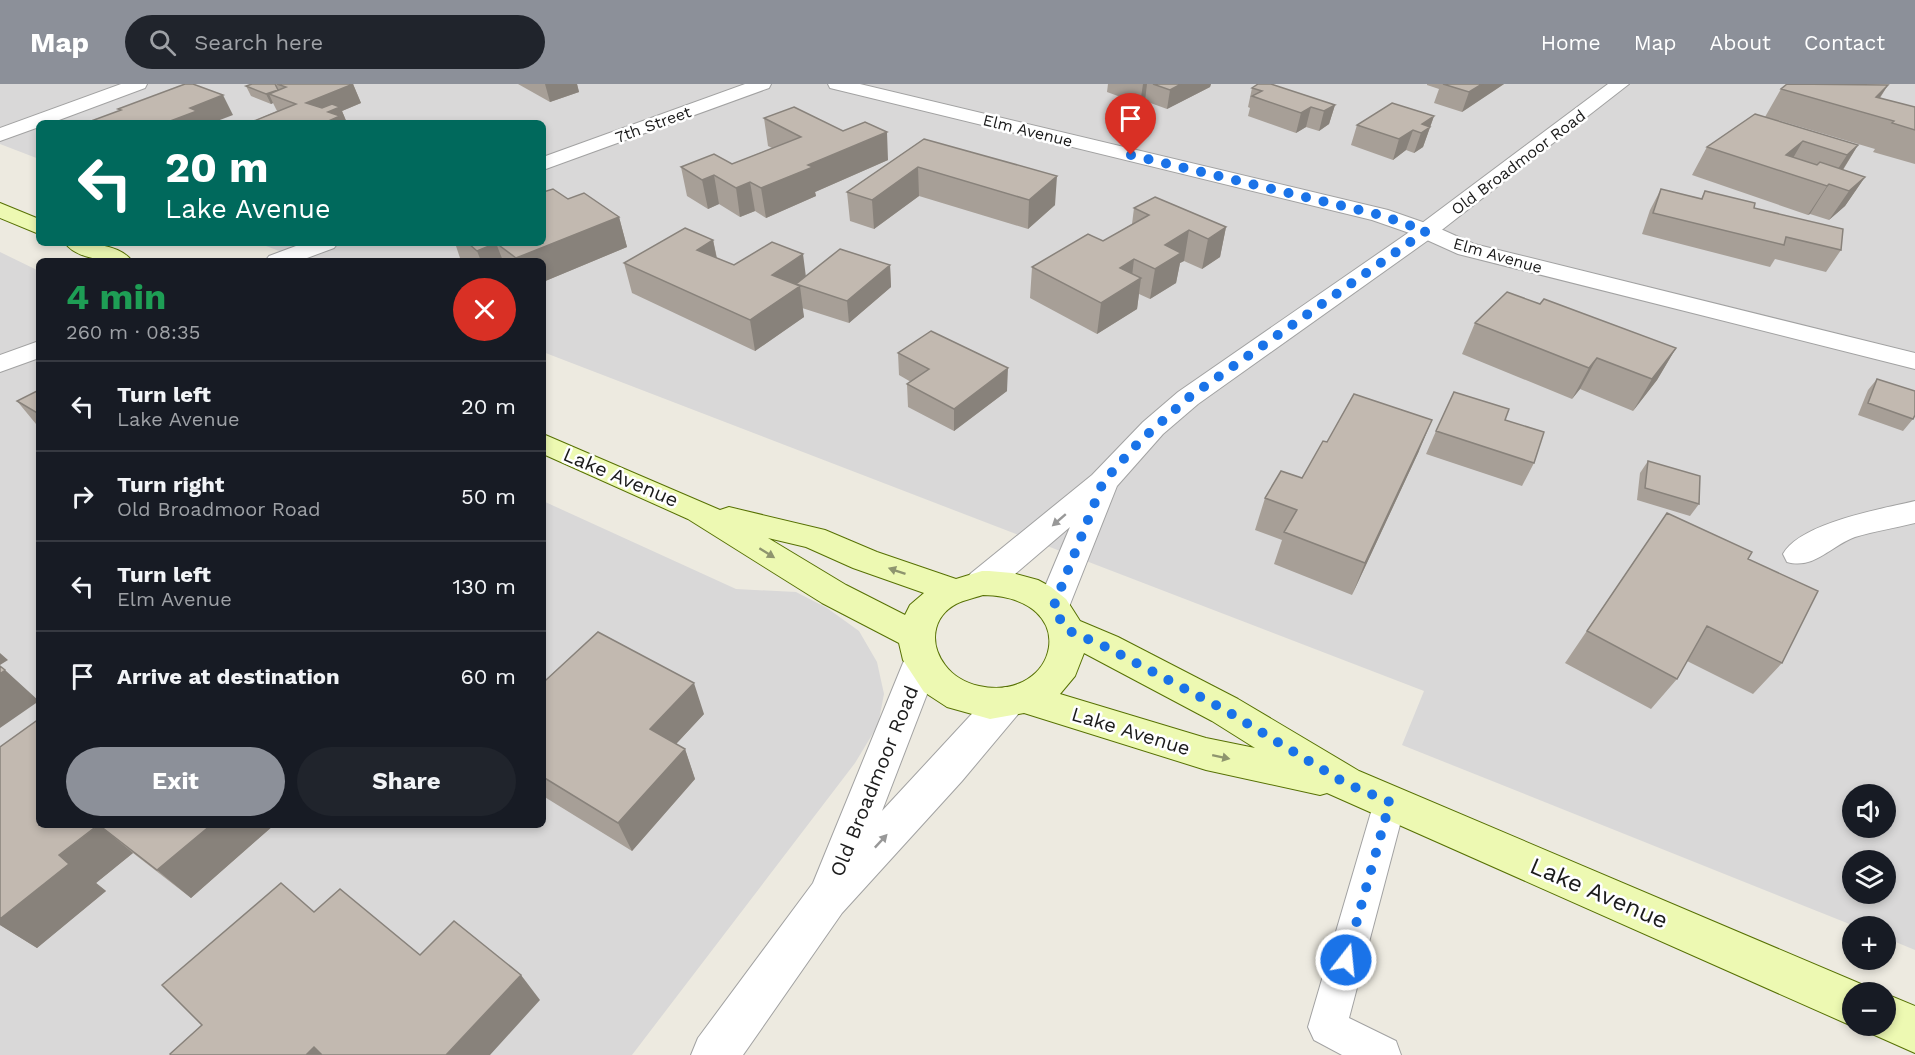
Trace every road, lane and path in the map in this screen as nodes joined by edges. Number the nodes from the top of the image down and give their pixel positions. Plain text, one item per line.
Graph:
1 (138, 84) edge
2 (762, 84) edge
3 (837, 84) edge
4 (1620, 84) edge
5 (41, 120) edge
6 (36, 122) edge
7 (0, 135) edge
8 (546, 163) edge
9 (0, 210) edge
10 (36, 226) edge
11 (1426, 231) junction
12 (84, 246) edge
13 (318, 246) edge
14 (113, 258) edge
15 (285, 258) edge
16 (36, 350) edge
17 (1915, 361) edge
18 (0, 363) edge
19 (546, 444) edge
20 (1103, 482) junction
21 (699, 511) junction
22 (1915, 513) edge
23 (1799, 554) dead end
24 (967, 586) junction
25 (1060, 619) junction
26 (918, 649) junction
27 (1015, 700) junction
28 (1345, 783) junction
29 (1390, 802) junction
30 (827, 899) junction
31 (1842, 999) edge
32 (1896, 1021) edge
33 (1915, 1030) edge
34 (714, 1055) edge
35 (1382, 1055) edge

1 - 5 street
2 - 8 street, 7th Street
3 - 11 street, Elm Avenue
4 - 11 street, Old Broadmoor Road
6 - 7 street
9 - 10 main road
11 - 17 street, Elm Avenue
11 - 20 street, Old Broadmoor Road
12 - 14 main road
13 - 15 street
16 - 18 street
19 - 21 main road, Lake Avenue
20 -> 24 street, Old Broadmoor Road
20 - 25 street, Old Broadmoor Road
24 -> 21 main road, Lake Avenue
21 -> 26 main road, Lake Avenue
22 - 23 street
24 - 25 main road
24 - 26 main road
25 - 27 main road
25 - 28 main road, Lake Avenue
26 - 27 main road
26 - 30 street, Old Broadmoor Road
27 -> 28 main road, Lake Avenue
30 -> 27 street, Old Broadmoor Road
28 - 29 main road, Lake Avenue
29 - 31 main road, Lake Avenue
29 - 35 lane
30 - 34 street, Old Broadmoor Road
32 - 33 main road

